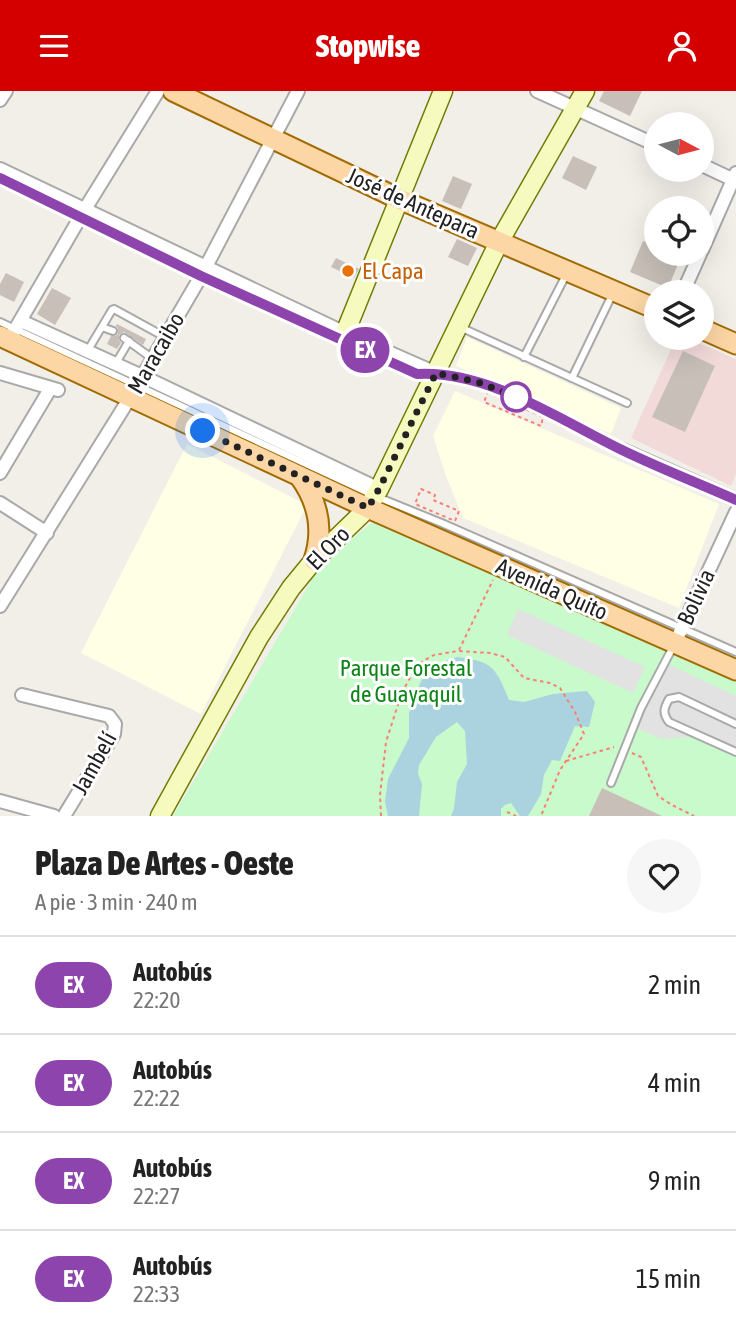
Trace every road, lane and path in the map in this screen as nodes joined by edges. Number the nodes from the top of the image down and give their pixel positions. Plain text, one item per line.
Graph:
1 (6, 91) edge
2 (158, 91) edge
3 (173, 91) edge
4 (298, 91) edge
5 (443, 91) edge
6 (537, 91) edge
7 (585, 91) edge
8 (0, 100) edge
9 (574, 108) junction
10 (273, 139) junction
11 (644, 140) edge
12 (0, 169) edge
13 (714, 170) edge
14 (0, 178) edge
15 (735, 178) edge
16 (400, 199) junction
17 (82, 213) junction
18 (714, 224) edge
19 (499, 242) junction
20 (203, 271) junction
21 (568, 271) junction
22 (614, 291) junction
23 (644, 304) edge
24 (0, 322) edge
25 (102, 327) junction
26 (458, 327) junction
27 (11, 331) edge
28 (113, 331) dead end
29 (345, 333) junction
30 (714, 334) edge
31 (165, 337) junction
32 (736, 344) edge
33 (88, 350) junction
34 (524, 357) junction
35 (153, 359) junction
36 (116, 363) junction
37 (0, 373) edge
38 (436, 373) junction
39 (572, 378) junction
40 (136, 386) junction
41 (628, 403) dead end
42 (543, 417) joint
43 (623, 450) joint
44 (0, 473) edge
45 (300, 477) junction
46 (374, 498) junction
47 (736, 500) edge
48 (0, 503) edge
49 (459, 511) joint
50 (736, 512) edge
51 (47, 533) junction
52 (314, 560) junction
53 (493, 580) dead end
54 (0, 606) edge
55 (678, 635) junction
56 (458, 651) junction
57 (736, 652) edge
58 (736, 670) edge
59 (22, 695) dead end
60 (736, 724) edge
61 (616, 746) dead end
62 (628, 752) dead end
63 (736, 752) edge
64 (566, 761) junction
65 (611, 783) dead end
66 (0, 801) edge
67 (506, 812) dead end
68 (54, 816) edge
69 (64, 816) edge
70 (160, 816) edge
71 (381, 816) edge
72 (516, 816) edge
73 (541, 816) edge
74 (694, 816) edge

1 - 8 street
2 - 17 street
3 - 10 main road, José de Antepara
4 - 10 street, Maracaibo
5 - 16 street
6 - 9 street
7 - 9 street, El Oro
9 - 11 street
9 - 19 street, El Oro
10 - 16 main road, José de Antepara
10 - 20 street, Maracaibo
12 - 17 street
13 - 15 street
14 - 17 lane
15 - 18 street
16 - 19 main road, José de Antepara
16 - 29 street
17 - 20 street
17 - 27 street
19 - 21 main road, José de Antepara
19 - 26 street, El Oro
20 - 29 street
20 - 31 street, Maracaibo
20 - 38 lane
21 - 22 main road, José de Antepara
21 - 34 lane
22 - 23 main road, José de Antepara
22 - 39 lane
24 - 27 lane
25 - 28 lane
25 - 31 lane
25 - 33 lane
26 - 34 lane
26 - 38 street, El Oro
27 - 33 street
27 - 40 main road, Avenida Quito
29 - 38 street
30 - 32 main road
31 - 35 street, Maracaibo
33 - 36 street
34 - 39 lane
35 - 36 lane
35 - 40 street, Maracaibo
36 - 40 street
37 - 44 street
38 - 43 lane
38 - 46 street, El Oro
39 - 41 lane
40 - 45 main road, Avenida Quito
40 - 46 street
40 - 51 street, Maracaibo
42 - 42 path
43 - 47 street
45 - 46 main road, Avenida Quito
45 - 52 main road
46 - 52 street, El Oro
46 - 55 main road, Avenida Quito
48 - 51 street
49 - 49 path
50 - 55 street, Bolivia
51 - 54 street, Maracaibo
52 - 70 street, El Oro
53 - 56 path
55 - 57 lane, Avenida Quito
55 - 58 main road, Avenida Quito
55 - 65 lane
56 - 64 path
56 - 71 path
59 - 69 street, Jambelí
60 - 63 lane
61 - 64 path
62 - 74 path
64 - 73 path
66 - 68 street
67 - 72 path

